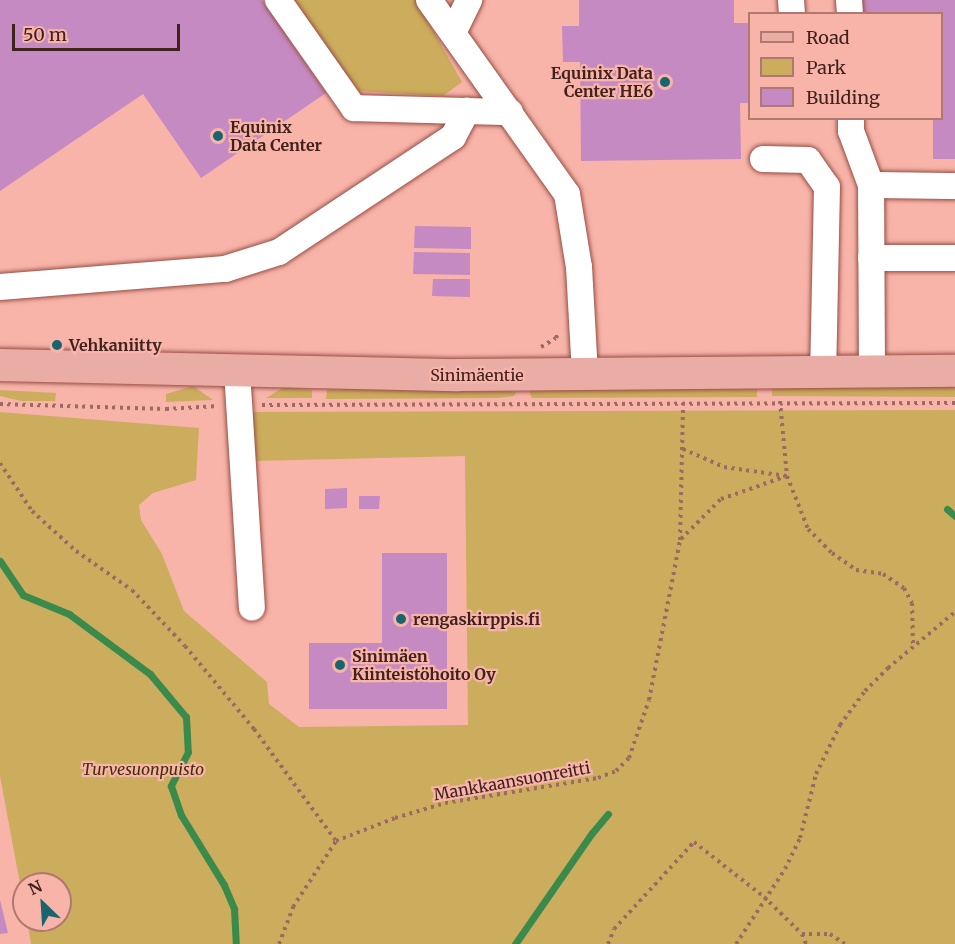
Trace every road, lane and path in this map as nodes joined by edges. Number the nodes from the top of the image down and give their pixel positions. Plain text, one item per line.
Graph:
1 (278, 0) edge
2 (429, 0) edge
3 (469, 0) edge
4 (453, 33) junction
5 (466, 111) junction
6 (510, 112) junction
7 (851, 120) edge
8 (763, 159) dead end
9 (871, 185) junction
10 (955, 186) edge
11 (871, 258) junction
12 (955, 258) edge
13 (0, 287) edge
14 (0, 365) edge
15 (237, 370) junction
16 (872, 371) junction
17 (955, 371) edge
18 (823, 372) junction
19 (585, 374) junction
20 (781, 387) junction
21 (683, 403) junction
22 (955, 403) edge
23 (0, 404) edge
24 (239, 405) junction
25 (683, 449) junction
26 (0, 463) edge
27 (787, 476) junction
28 (680, 540) junction
29 (252, 608) dead end
30 (955, 612) edge
31 (913, 645) junction
32 (336, 841) junction
33 (764, 897) junction
34 (802, 934) junction
35 (279, 944) edge
36 (608, 944) edge
37 (736, 944) edge
38 (806, 944) edge
39 (845, 944) edge

1 - 5 lane
2 - 4 lane
3 - 4 lane
4 - 6 lane
5 - 6 lane
5 - 13 lane
6 - 19 lane
7 - 9 lane
8 - 18 lane
9 - 10 lane
9 - 11 lane
11 - 12 lane
11 - 16 lane
14 - 15 main road, Sinimäentie
15 - 19 main road, Sinimäentie
15 - 24 lane
16 - 17 main road, Sinimäentie
16 - 18 main road, Sinimäentie
18 - 20 main road, Sinimäentie
19 - 20 main road, Sinimäentie
20 - 21 path
20 - 22 path
20 - 27 path
21 - 24 path
21 - 25 path, Mankkaansuonreitti
23 - 24 path
24 - 29 lane
25 - 27 path
25 - 28 path, Mankkaansuonreitti
26 - 32 path
27 - 28 path
27 - 31 path
28 - 32 path, Mankkaansuonreitti
30 - 31 path
31 - 33 path
32 - 35 path
33 - 34 path
33 - 36 path
33 - 37 path
34 - 38 path
34 - 39 path

